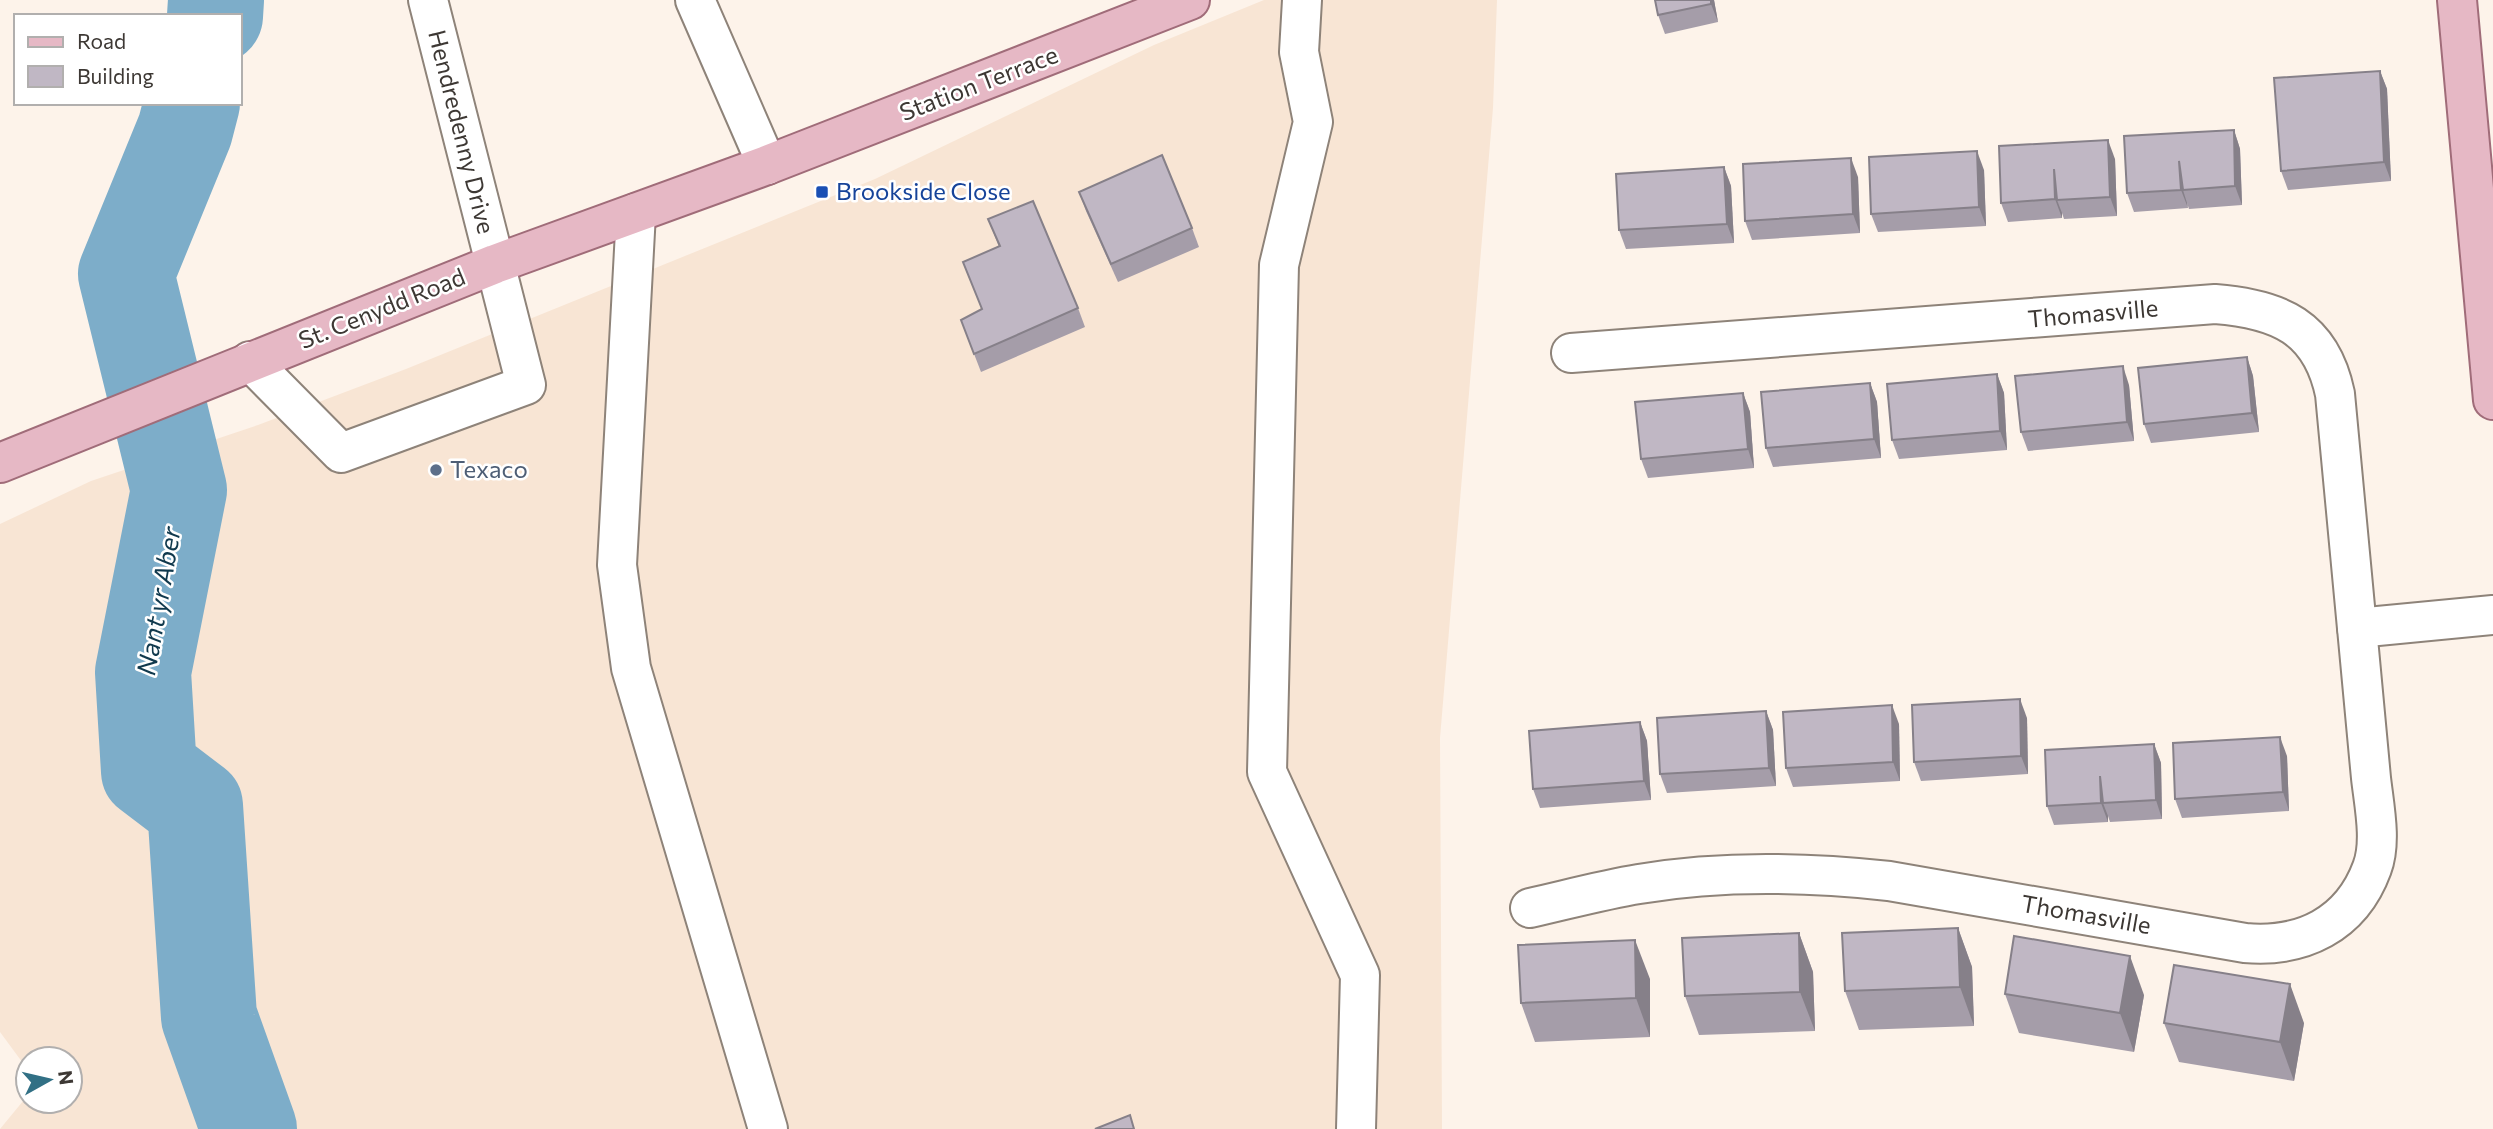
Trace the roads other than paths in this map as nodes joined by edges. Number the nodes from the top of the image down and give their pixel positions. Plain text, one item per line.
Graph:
1 (428, 0) edge
2 (695, 0) edge
3 (1190, 0) edge
4 (1302, 0) edge
5 (2457, 0) edge
6 (767, 165) junction
7 (636, 213) junction
8 (495, 264) junction
9 (1572, 353) dead end
10 (250, 361) junction
11 (2493, 400) edge
12 (0, 463) edge
13 (2493, 615) edge
14 (2357, 628) junction
15 (1530, 908) dead end
16 (768, 1129) edge
17 (1356, 1129) edge

1 - 8 street, Hendredenny Drive
2 - 6 street
3 - 6 main road, Station Terrace
4 - 17 street
5 - 11 main road
6 - 7 main road, St. Cenydd Road
7 - 8 main road, St. Cenydd Road
7 - 16 street
8 - 10 main road, St. Cenydd Road
8 - 10 street, Hendredenny Drive
9 - 14 street, Thomasville
10 - 12 main road, St. Cenydd Road
13 - 14 street
14 - 15 street, Thomasville

